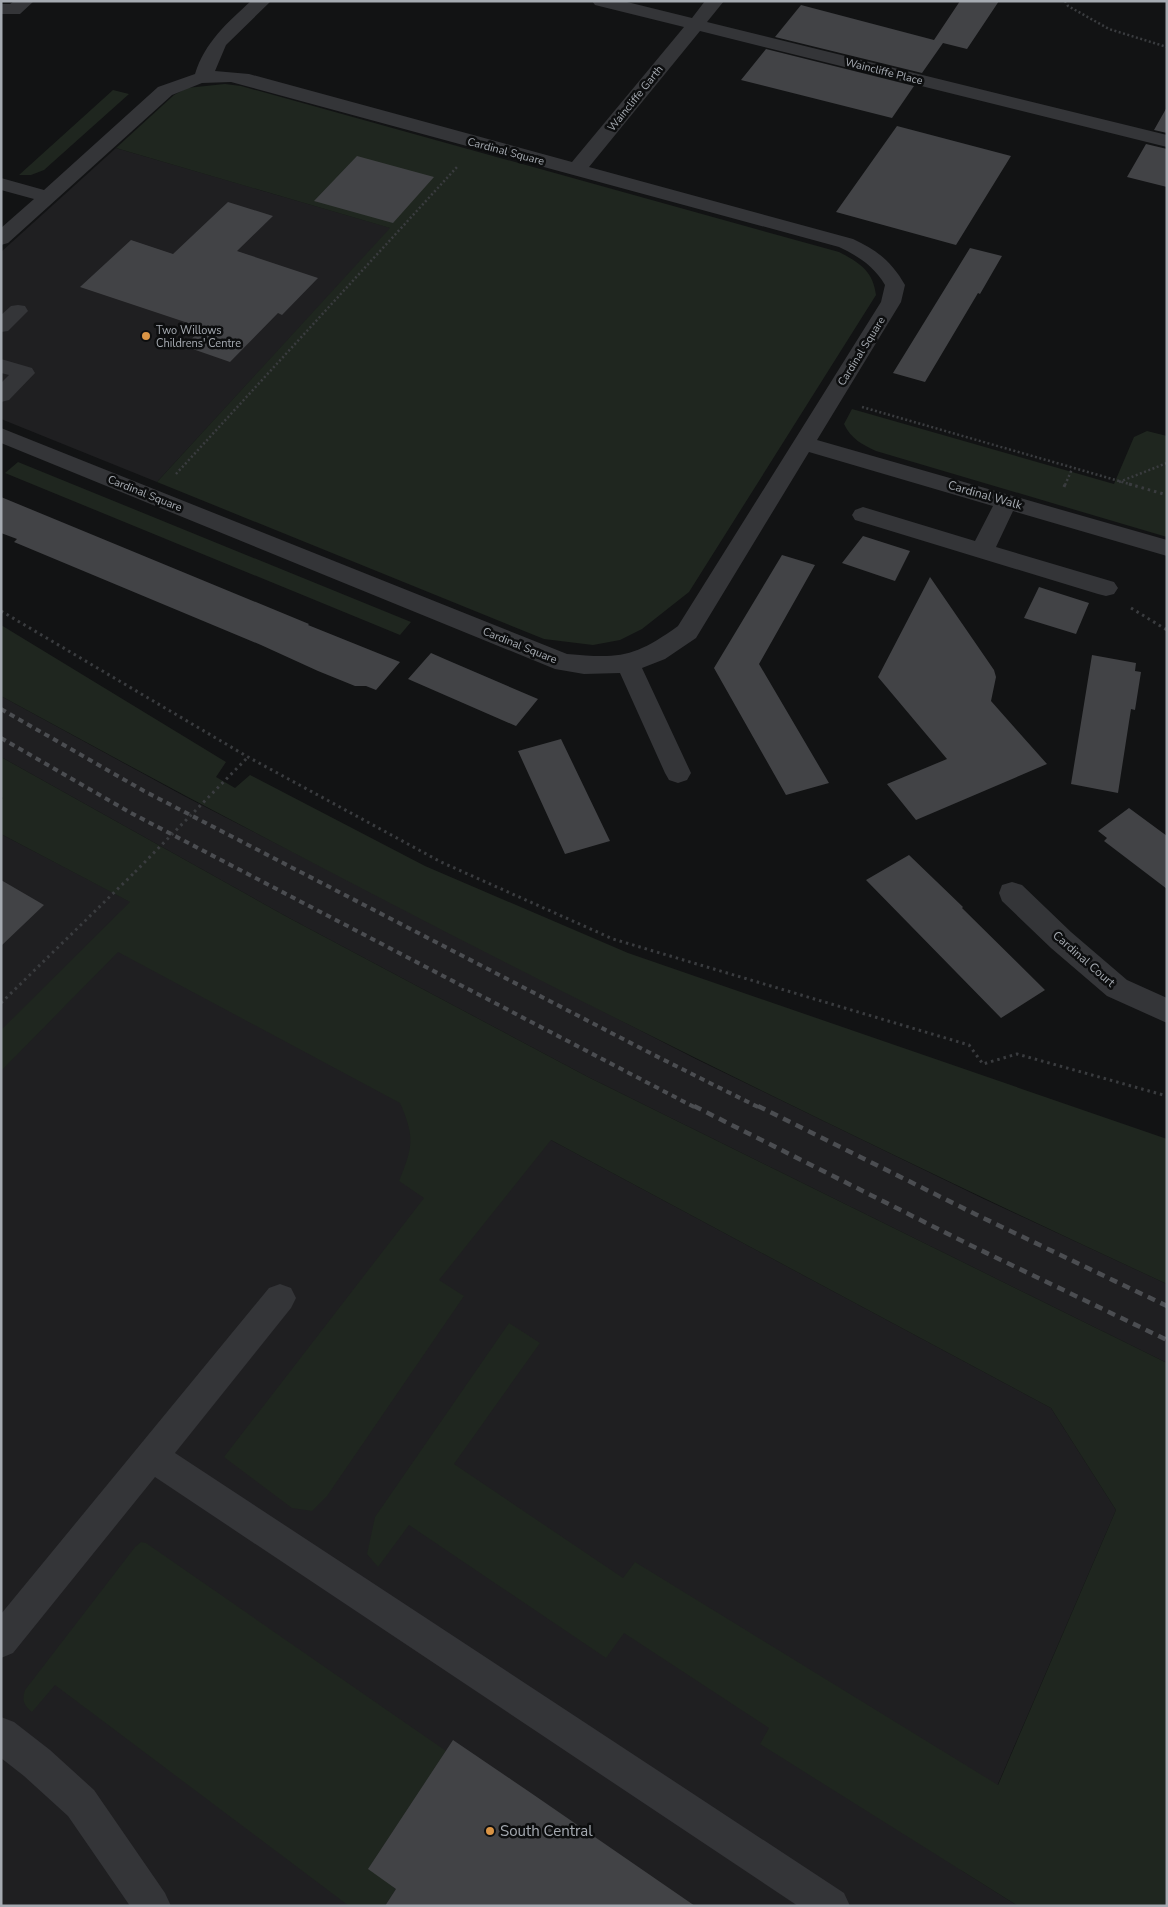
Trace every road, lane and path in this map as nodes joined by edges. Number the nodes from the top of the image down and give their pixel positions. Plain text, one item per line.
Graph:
1 (24, 1) edge
2 (262, 1) edge
3 (601, 1) edge
4 (715, 1) edge
5 (1065, 1) edge
6 (1, 9) edge
7 (695, 25) junction
8 (1167, 47) edge
9 (204, 75) junction
10 (1167, 141) edge
11 (478, 143) junction
12 (576, 170) junction
13 (1, 184) edge
14 (48, 197) junction
15 (1, 239) edge
16 (18, 310) dead end
17 (1, 326) edge
18 (1, 366) edge
19 (1, 395) edge
20 (832, 398) junction
21 (1, 435) edge
22 (803, 443) junction
23 (1167, 464) edge
24 (1119, 482) junction
25 (1167, 495) edge
26 (156, 497) junction
27 (1006, 502) junction
28 (863, 515) dead end
29 (1167, 548) edge
30 (982, 551) junction
31 (1106, 588) joint
32 (1, 611) edge
33 (1167, 630) edge
34 (629, 664) junction
35 (248, 758) junction
36 (678, 773) dead end
37 (1012, 892) dead end
38 (1, 1003) edge
39 (1167, 1010) edge
40 (1167, 1096) edge
41 (280, 1298) dead end
42 (151, 1456) junction
43 (1, 1641) edge
44 (1, 1735) edge
45 (152, 1906) edge
46 (831, 1906) edge

1 - 6 street
2 - 9 street
3 - 7 street, Waincliffe Place
4 - 7 street, Waincliffe Garth
5 - 8 path
7 - 10 street, Waincliffe Place
7 - 12 street, Waincliffe Garth
9 - 11 street, Cardinal Square
9 - 14 street, Cardinal Square
11 - 12 street, Cardinal Square
11 - 26 path
12 - 20 street, Cardinal Square
13 - 14 street
14 - 15 street, Cardinal Square
16 - 17 street
18 - 19 street
20 - 22 street, Cardinal Square
20 - 24 path
21 - 26 street, Cardinal Square
22 - 27 street, Cardinal Walk
22 - 34 street, Cardinal Square
23 - 24 path
24 - 25 path
26 - 34 street, Cardinal Square
27 - 29 street, Cardinal Walk
27 - 30 street
28 - 30 street
30 - 31 street
31 - 33 path
32 - 35 path
34 - 36 street
35 - 38 path, bridge
35 - 40 path
37 - 39 street, Cardinal Court
41 - 42 street
42 - 43 street
42 - 46 street
44 - 45 street

